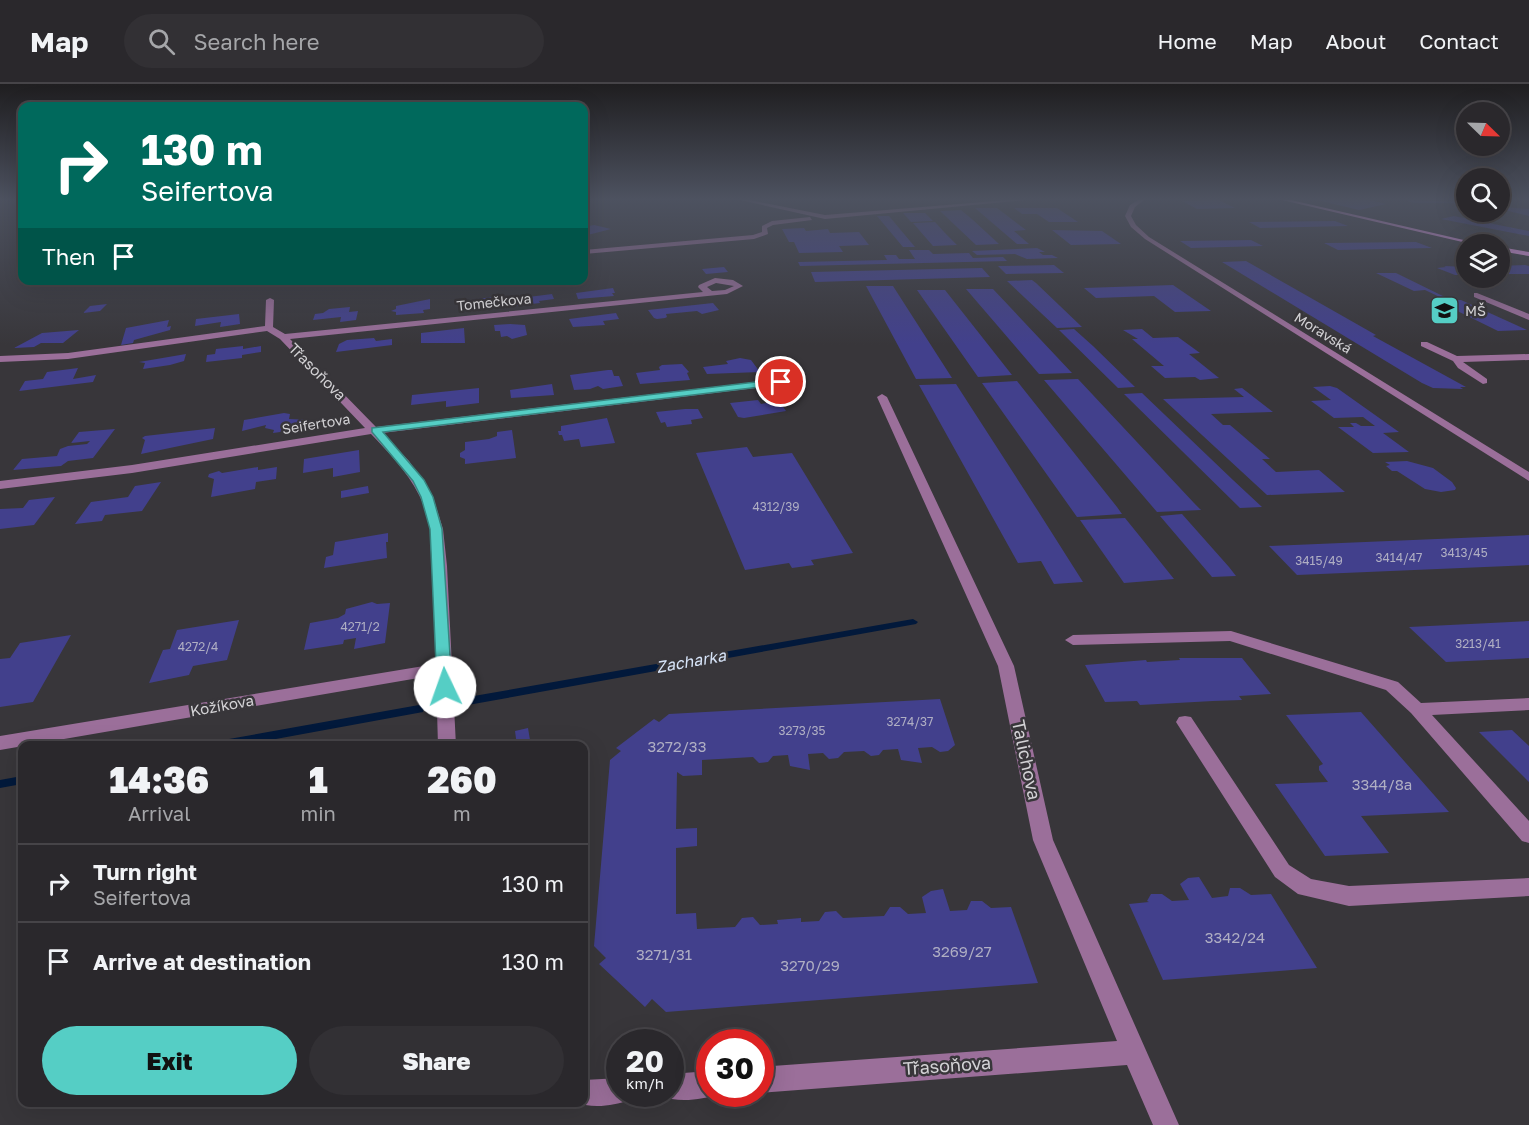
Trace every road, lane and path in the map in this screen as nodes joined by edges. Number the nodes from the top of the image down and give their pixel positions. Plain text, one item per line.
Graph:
1 (623, 249) edge
2 (1164, 249) edge
3 (1510, 251) edge
4 (588, 252) edge
5 (1529, 254) edge
6 (709, 293) dead end
7 (1477, 295) dead end
8 (270, 300) dead end
9 (1529, 317) edge
10 (269, 328) junction
11 (283, 337) junction
12 (1424, 344) dead end
13 (1529, 357) edge
14 (0, 359) edge
15 (1456, 359) junction
16 (1483, 381) dead end
17 (781, 382) dead end
18 (882, 397) dead end
19 (375, 430) junction
20 (1529, 477) edge
21 (0, 485) edge
22 (1073, 640) dead end
23 (444, 668) junction
24 (1529, 704) edge
25 (1417, 709) junction
26 (1185, 722) dead end
27 (447, 741) edge
28 (0, 743) edge
29 (1529, 835) edge
30 (1529, 887) edge
31 (1133, 1052) junction
32 (774, 1079) edge
33 (606, 1091) edge
34 (588, 1093) edge
35 (1166, 1125) edge

1 - 4 street
2 - 20 street, Moravská
3 - 5 main road
6 - 11 street, Tomečkova
7 - 9 street
8 - 10 street
10 - 11 street, Třasoňova
10 - 14 street
11 - 19 street, Třasoňova
12 - 15 street
13 - 15 street
15 - 16 street
17 - 19 street, Seifertova
18 - 31 street, Talichova
19 - 21 street, Seifertova
19 - 23 street, Třasoňova
22 - 25 street
23 - 27 street, Třasoňova
23 - 28 street, Kožíkova
24 - 25 street
25 - 29 street
26 - 30 street
31 - 32 street, Třasoňova
31 - 35 street, Talichova
33 - 34 street

